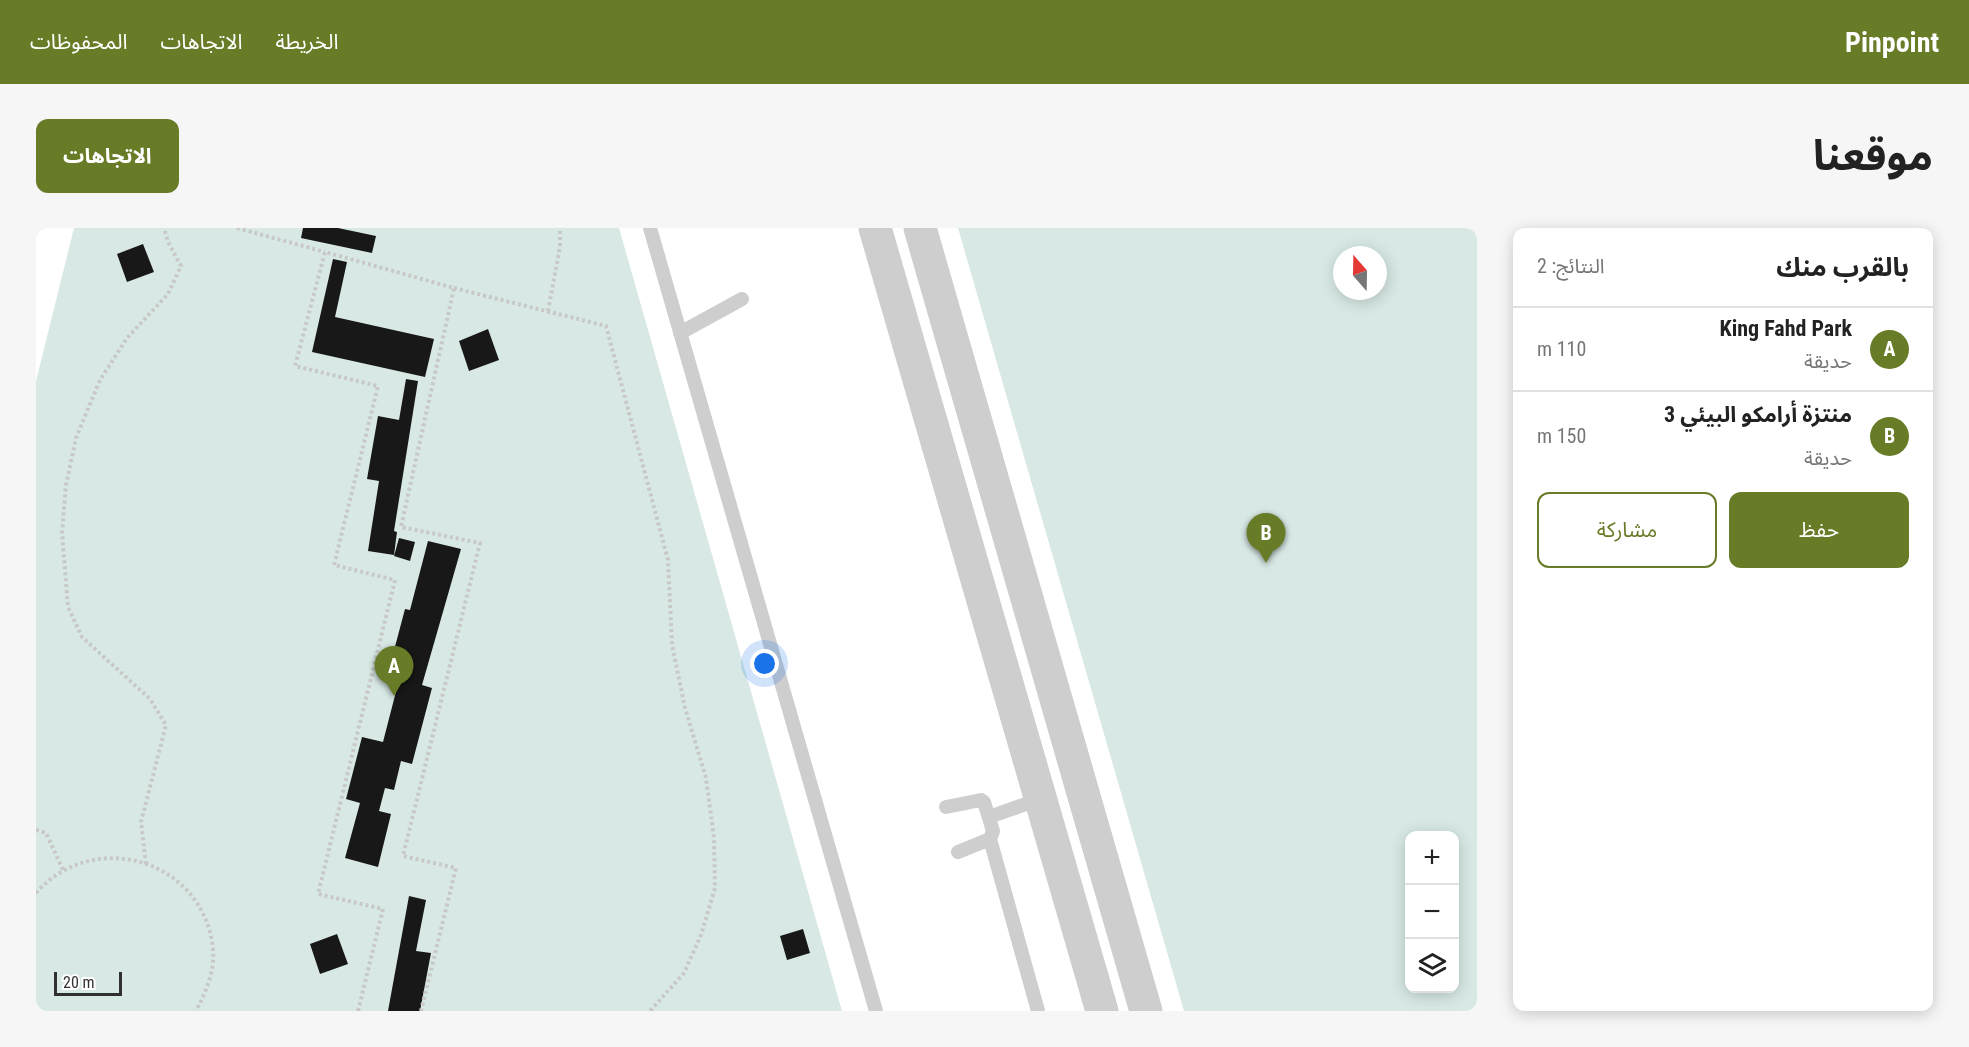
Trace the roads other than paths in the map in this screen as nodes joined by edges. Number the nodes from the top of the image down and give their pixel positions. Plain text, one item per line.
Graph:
1 (650, 228) edge
2 (875, 228) edge
3 (920, 228) edge
4 (742, 299) dead end
5 (681, 333) junction
6 (1081, 786) junction
7 (1040, 799) junction
8 (946, 807) dead end
9 (989, 817) junction
10 (990, 839) junction
11 (958, 852) dead end
12 (876, 1011) edge
13 (1038, 1011) edge
14 (1102, 1011) edge
15 (1146, 1011) edge

1 - 5 lane
2 - 7 street
3 - 6 street
4 - 5 lane
5 - 12 lane
6 - 7 street
6 - 15 street
7 - 9 lane
7 - 14 street
8 - 9 lane
9 - 10 lane
10 - 11 lane
10 - 13 lane

